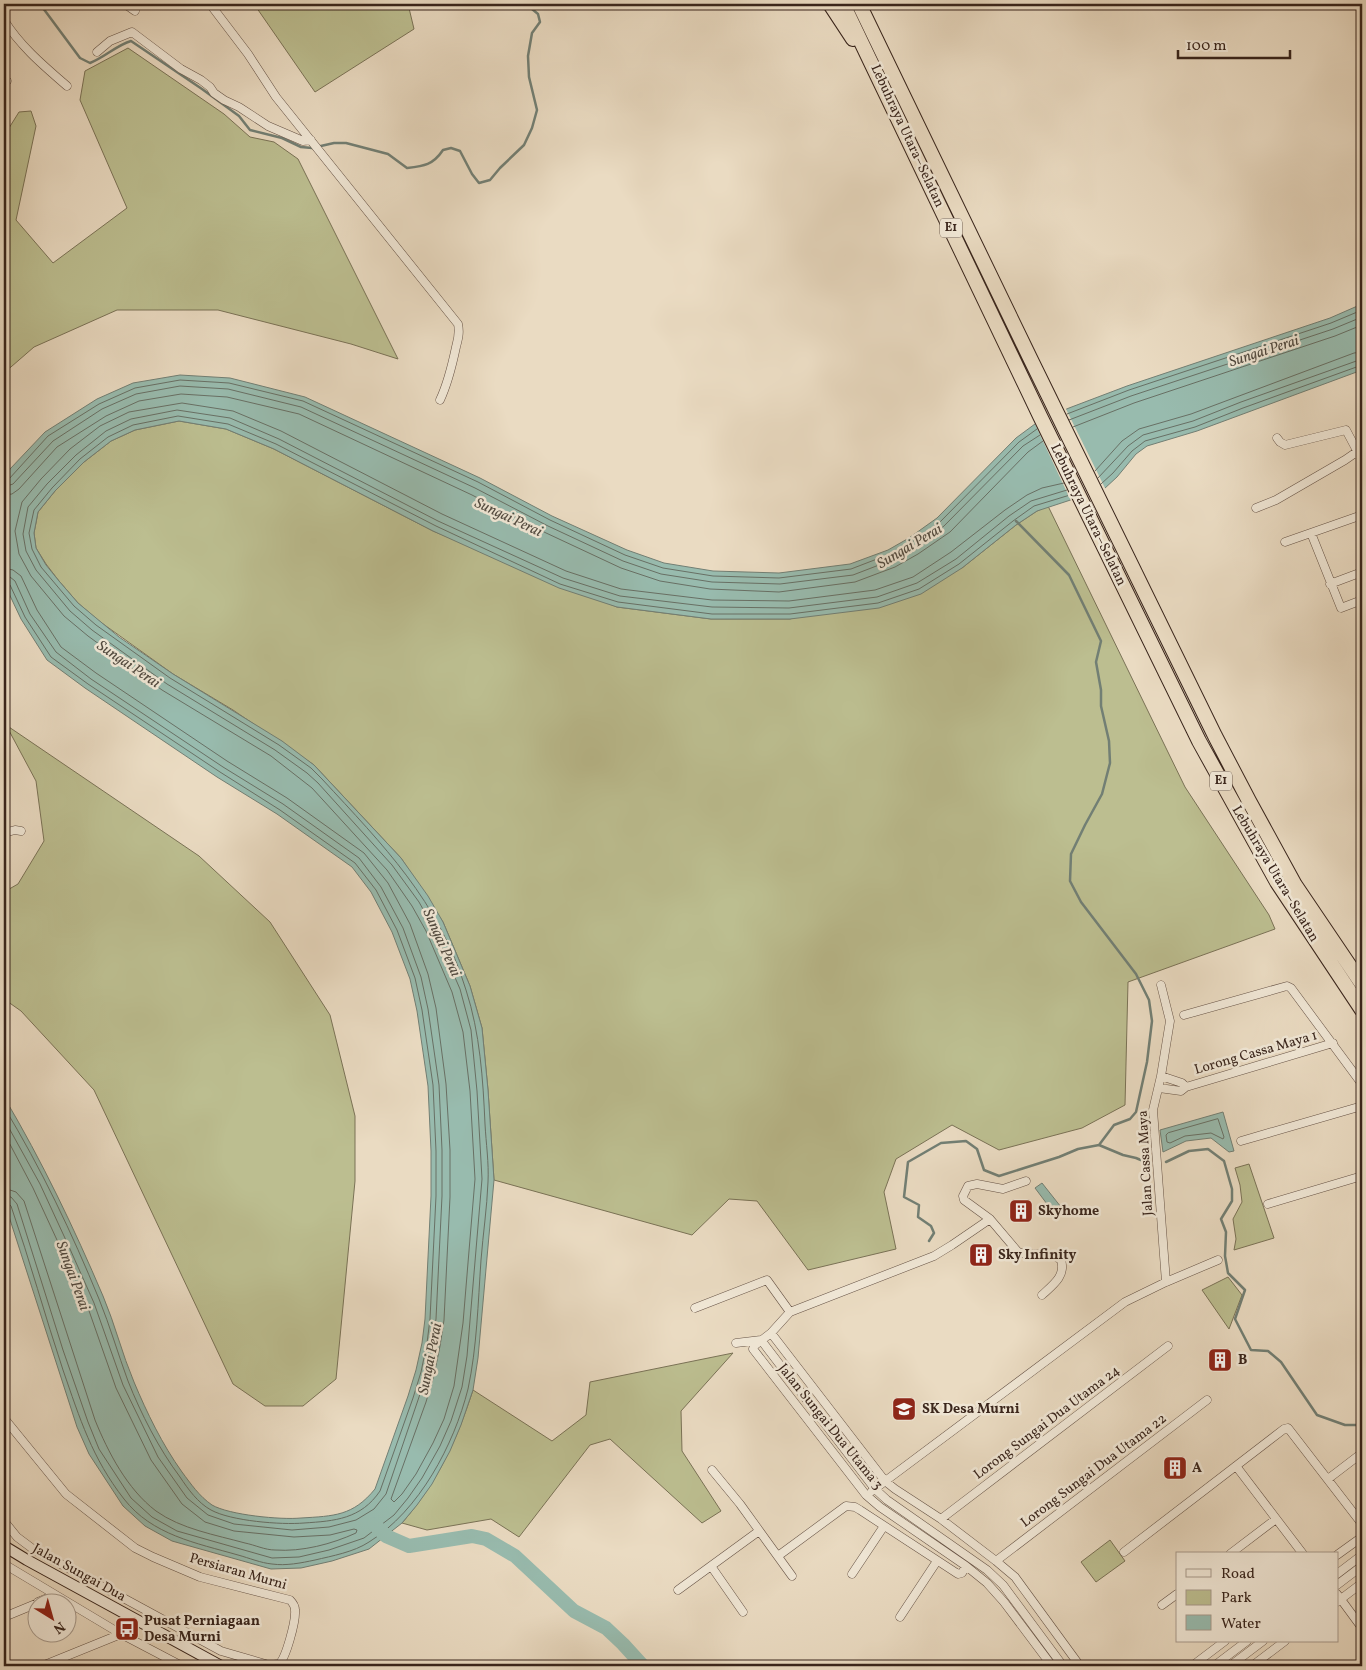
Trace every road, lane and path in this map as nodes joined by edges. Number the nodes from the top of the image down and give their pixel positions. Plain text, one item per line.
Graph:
1 (125, 4) edge
2 (210, 4) edge
3 (830, 4) edge
4 (843, 4) edge
5 (859, 4) edge
6 (135, 11) dead end
7 (4, 20) edge
8 (97, 52) dead end
9 (67, 86) dead end
10 (886, 90) junction
11 (312, 142) junction
12 (440, 400) dead end
13 (1277, 438) dead end
14 (1358, 451) junction
15 (1362, 460) edge
16 (1256, 508) dead end
17 (1362, 515) edge
18 (1311, 533) junction
19 (1285, 542) dead end
20 (1362, 572) edge
21 (1330, 584) junction
22 (1362, 600) edge
23 (21, 831) dead end
24 (4, 833) edge
25 (1362, 984) edge
26 (1161, 985) dead end
27 (1362, 1010) edge
28 (1184, 1015) dead end
29 (1333, 1043) junction
30 (1161, 1076) junction
31 (1362, 1084) edge
32 (1186, 1087) junction
33 (1159, 1088) junction
34 (1362, 1106) edge
35 (1241, 1141) dead end
36 (1362, 1176) edge
37 (1026, 1180) dead end
38 (1268, 1204) dead end
39 (990, 1219) junction
40 (1218, 1260) dead end
41 (1166, 1282) junction
42 (1042, 1295) dead end
43 (695, 1308) dead end
44 (790, 1312) junction
45 (771, 1332) junction
46 (761, 1340) junction
47 (736, 1343) dead end
48 (1168, 1346) dead end
49 (1207, 1400) dead end
50 (4, 1418) edge
51 (1362, 1453) edge
52 (1236, 1466) junction
53 (712, 1470) dead end
54 (1328, 1479) junction
55 (885, 1481) junction
56 (875, 1489) junction
57 (866, 1495) junction
58 (1276, 1518) junction
59 (941, 1519) junction
60 (4, 1521) edge
61 (1362, 1524) edge
62 (884, 1526) junction
63 (759, 1531) junction
64 (1362, 1536) edge
65 (25, 1545) junction
66 (4, 1546) edge
67 (33, 1549) junction
68 (1124, 1552) dead end
69 (1233, 1552) edge
70 (1302, 1552) edge
71 (1338, 1555) edge
72 (1362, 1555) edge
73 (778, 1556) junction
74 (23, 1558) junction
75 (937, 1561) junction
76 (996, 1561) junction
77 (4, 1564) edge
78 (711, 1566) junction
79 (966, 1566) junction
80 (1362, 1566) edge
81 (1338, 1573) edge
82 (852, 1574) dead end
83 (792, 1576) dead end
84 (1362, 1583) edge
85 (1338, 1585) edge
86 (678, 1590) dead end
87 (50, 1592) edge
88 (1176, 1595) edge
89 (1338, 1599) edge
90 (1162, 1605) dead end
91 (28, 1607) edge
92 (78, 1609) edge
93 (744, 1612) dead end
94 (900, 1617) dead end
95 (4, 1618) edge
96 (1050, 1627) junction
97 (1362, 1628) edge
98 (121, 1634) junction
99 (1043, 1639) junction
100 (1224, 1642) edge
101 (1246, 1642) edge
102 (1262, 1642) edge
103 (1285, 1642) edge
104 (1037, 1646) junction
105 (1231, 1653) junction
106 (42, 1666) edge
107 (182, 1666) edge
108 (221, 1666) edge
109 (1052, 1666) edge
110 (1063, 1666) edge
111 (1080, 1666) edge
112 (1192, 1666) edge
113 (1214, 1666) edge
114 (1230, 1666) edge
115 (1252, 1666) edge

1 - 6 street
2 - 11 street
3 - 10 highway
4 - 10 highway, Lebuhraya Utara–Selatan / E1
5 - 25 highway, Lebuhraya Utara–Selatan / E1
7 - 9 street
8 - 11 street
10 - 27 highway, Lebuhraya Utara–Selatan / E1
11 - 12 street
13 - 14 street
14 - 15 street
14 - 16 street
17 - 18 street
18 - 19 street
18 - 21 street
20 - 21 street
21 - 22 street
23 - 24 street
26 - 30 street, Jalan Cassa Maya
28 - 29 street
29 - 31 street
29 - 32 street, Lorong Cassa Maya 1
30 - 32 street, Lorong Cassa Maya 1
30 - 33 street, Jalan Cassa Maya
32 - 33 street, Lorong Cassa Maya 1
33 - 41 street, Jalan Cassa Maya
34 - 35 street
36 - 38 street
37 - 39 street
39 - 42 street
39 - 44 street
40 - 41 street
41 - 55 street
43 - 44 street
44 - 45 street
45 - 46 street
45 - 55 street
46 - 47 street
46 - 56 street, Jalan Sungai Dua Utama 3
46 - 57 street, Jalan Sungai Dua Utama 3
48 - 59 street, Lorong Sungai Dua Utama 24
49 - 76 street, Lorong Sungai Dua Utama 22
50 - 67 street, Persiaran Murni
51 - 54 street
52 - 54 street
52 - 58 street
52 - 68 street
53 - 63 street
54 - 61 street
55 - 56 street
55 - 59 street
56 - 57 street
56 - 99 street, Jalan Sungai Dua Utama 3
57 - 79 street, Jalan Sungai Dua Utama 3
58 - 69 street
58 - 70 street
59 - 76 street
60 - 65 street, Persiaran Murni
62 - 73 street
62 - 75 street
62 - 82 street
63 - 73 street
63 - 78 street
64 - 71 street
65 - 67 street, Persiaran Murni
65 - 74 street
66 - 74 main road, Jalan Sungai Dua
67 - 74 street
72 - 81 street
73 - 83 street
74 - 108 main road, Jalan Sungai Dua
75 - 79 street
75 - 94 street
76 - 96 street
77 - 87 street
78 - 86 street
78 - 93 street
79 - 104 street, Jalan Sungai Dua Utama 3
80 - 85 street
84 - 89 street
88 - 90 street
89 - 97 street
91 - 95 street
92 - 98 street
96 - 99 street
96 - 111 street
98 - 106 street
98 - 107 street
99 - 104 street
99 - 110 street, Jalan Sungai Dua Utama 3
100 - 105 street
100 - 112 street
101 - 105 street
102 - 114 street
103 - 115 street
104 - 109 street, Jalan Sungai Dua Utama 3
105 - 113 street

